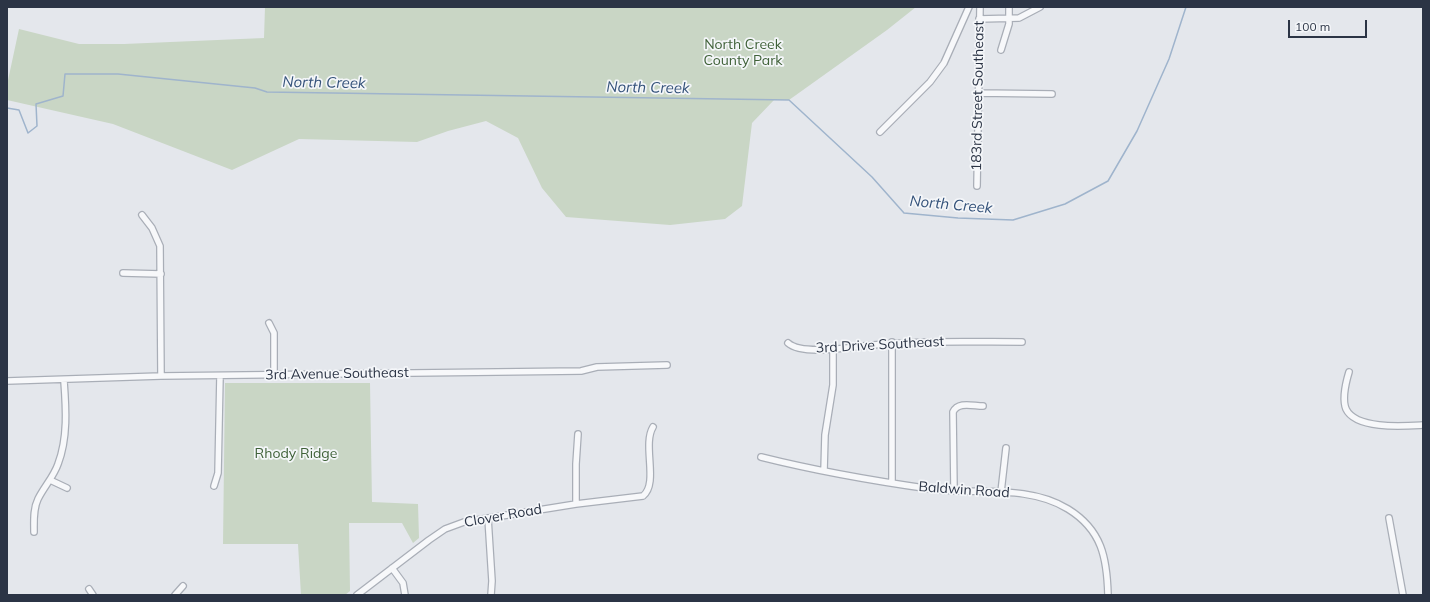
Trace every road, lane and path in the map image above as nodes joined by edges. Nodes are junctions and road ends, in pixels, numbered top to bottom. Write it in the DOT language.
graph roads {
  1 [pos="968,7"];
  2 [pos="980,7"];
  3 [pos="1008,7"];
  4 [pos="1040,7"];
  5 [pos="1008,18"];
  6 [pos="979,19"];
  7 [pos="1001,50"];
  8 [pos="978,93"];
  9 [pos="1052,94"];
  10 [pos="880,132"];
  11 [pos="977,186"];
  12 [pos="142,215"];
  13 [pos="123,273"];
  14 [pos="161,274"];
  15 [pos="269,323"];
  16 [pos="892,342"];
  17 [pos="1022,342"];
  18 [pos="788,343"];
  19 [pos="833,349"];
  20 [pos="667,365"];
  21 [pos="1349,372"];
  22 [pos="274,375"];
  23 [pos="161,376"];
  24 [pos="220,376"];
  25 [pos="64,380"];
  26 [pos="7,381"];
  27 [pos="983,406"];
  28 [pos="1423,425"];
  29 [pos="653,427"];
  30 [pos="578,434"];
  31 [pos="1006,448"];
  32 [pos="761,457"];
  33 [pos="824,471"];
  34 [pos="50,480"];
  35 [pos="892,483"];
  36 [pos="214,486"];
  37 [pos="67,488"];
  38 [pos="954,490"];
  39 [pos="1001,492"];
  40 [pos="576,504"];
  41 [pos="488,518"];
  42 [pos="1389,518"];
  43 [pos="34,532"];
  44 [pos="392,568"];
  45 [pos="183,586"];
  46 [pos="89,589"];
  47 [pos="93,595"];
  48 [pos="175,595"];
  49 [pos="357,595"];
  50 [pos="405,595"];
  51 [pos="491,595"];
  52 [pos="1108,595"];
  53 [pos="1403,595"];
  1 -- 10 [label="street"];
  2 -- 6 [label="street, 183rd Street Southeast"];
  3 -- 5 [label="street"];
  4 -- 5 [label="street"];
  5 -- 6 [label="street"];
  5 -- 7 [label="street"];
  6 -- 8 [label="street, 183rd Street Southeast"];
  8 -- 9 [label="street"];
  8 -- 11 [label="street, 183rd Street Southeast"];
  12 -- 14 [label="street"];
  13 -- 14 [label="street"];
  14 -- 23 [label="street"];
  15 -- 22 [label="street"];
  16 -- 17 [label="street, 3rd Drive Southeast"];
  16 -- 19 [label="street, 3rd Drive Southeast"];
  16 -- 35 [label="street"];
  18 -- 19 [label="street, 3rd Drive Southeast"];
  19 -- 33 [label="street"];
  20 -- 22 [label="street, 3rd Avenue Southeast"];
  21 -- 28 [label="street"];
  22 -- 24 [label="street, 3rd Avenue Southeast"];
  23 -- 24 [label="street, 3rd Avenue Southeast"];
  23 -- 25 [label="street, 3rd Avenue Southeast"];
  24 -- 36 [label="street"];
  25 -- 26 [label="street, 3rd Avenue Southeast"];
  25 -- 34 [label="street"];
  27 -- 38 [label="street"];
  29 -- 40 [label="street, Clover Road"];
  30 -- 40 [label="street"];
  31 -- 39 [label="street"];
  32 -- 33 [label="street, Baldwin Road"];
  33 -- 35 [label="street, Baldwin Road"];
  34 -- 37 [label="street"];
  34 -- 43 [label="street"];
  35 -- 38 [label="street, Baldwin Road"];
  38 -- 39 [label="street, Baldwin Road"];
  39 -- 52 [label="street, Baldwin Road"];
  40 -- 41 [label="street, Clover Road"];
  41 -- 44 [label="street, Clover Road"];
  41 -- 51 [label="street"];
  42 -- 53 [label="street"];
  44 -- 49 [label="street, Clover Road"];
  44 -- 50 [label="street"];
  45 -- 48 [label="street"];
  46 -- 47 [label="street"];
}
